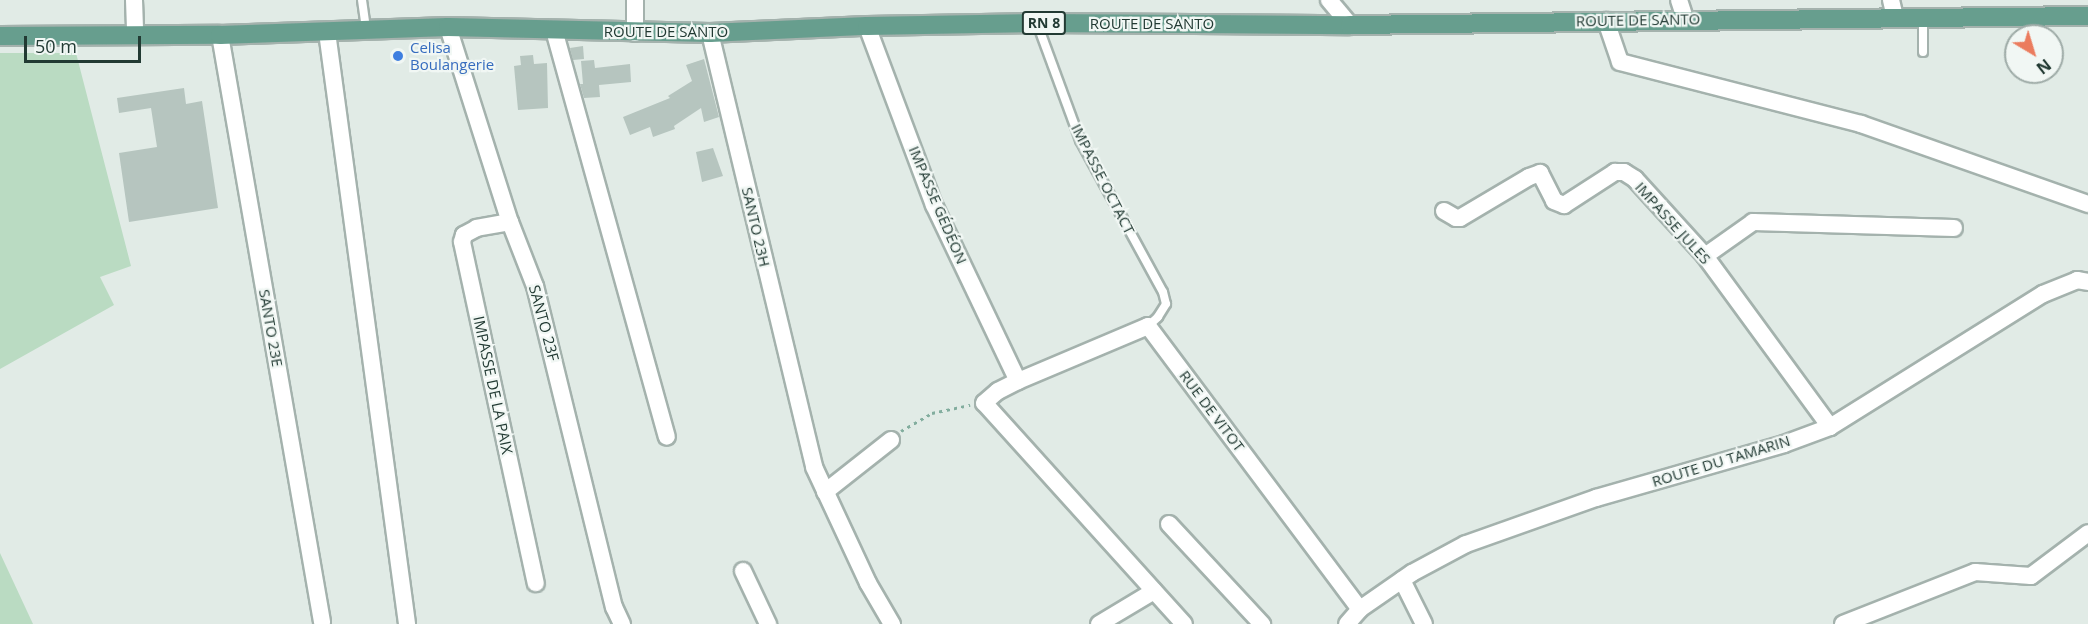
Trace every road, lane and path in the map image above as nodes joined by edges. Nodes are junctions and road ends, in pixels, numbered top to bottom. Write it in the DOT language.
graph roads {
  1 [pos="134,0"];
  2 [pos="362,0"];
  3 [pos="635,0"];
  4 [pos="1329,0"];
  5 [pos="1679,0"];
  6 [pos="1891,0"];
  7 [pos="2088,16"];
  8 [pos="1895,18"];
  9 [pos="1923,18"];
  10 [pos="1685,19"];
  11 [pos="1606,21"];
  12 [pos="1037,23"];
  13 [pos="1350,25"];
  14 [pos="867,26"];
  15 [pos="448,27"];
  16 [pos="366,30"];
  17 [pos="554,30"];
  18 [pos="327,32"];
  19 [pos="635,33"];
  20 [pos="710,33"];
  21 [pos="220,34"];
  22 [pos="0,36"];
  23 [pos="135,36"];
  24 [pos="1923,52"];
  25 [pos="2088,204"];
  26 [pos="1444,211"];
  27 [pos="510,222"];
  28 [pos="1954,228"];
  29 [pos="1705,256"];
  30 [pos="2088,282"];
  31 [pos="1148,326"];
  32 [pos="1018,381"];
  33 [pos="984,403"];
  34 [pos="1830,427"];
  35 [pos="895,436"];
  36 [pos="667,437"];
  37 [pos="825,492"];
  38 [pos="1169,524"];
  39 [pos="2088,533"];
  40 [pos="743,571"];
  41 [pos="1402,580"];
  42 [pos="536,583"];
  43 [pos="1154,591"];
  44 [pos="1360,609"];
  45 [pos="322,622"];
  46 [pos="407,624"];
  47 [pos="622,624"];
  48 [pos="768,624"];
  49 [pos="892,624"];
  50 [pos="1099,624"];
  51 [pos="1184,624"];
  52 [pos="1262,624"];
  53 [pos="1347,624"];
  54 [pos="1425,624"];
  55 [pos="1843,624"];
  1 -- 23 [label="street"];
  2 -- 16 [label="lane"];
  3 -- 19 [label="street"];
  4 -- 13 [label="street"];
  5 -- 10 [label="street"];
  6 -- 8 [label="street"];
  7 -- 9 [label="main road, ROUTE DE SANTO / RN 8"];
  8 -- 9 [label="main road, ROUTE DE SANTO / RN 8"];
  8 -- 10 [label="main road, ROUTE DE SANTO / RN 8"];
  9 -- 24 [label="lane"];
  10 -- 11 [label="main road, ROUTE DE SANTO / RN 8"];
  11 -- 13 [label="main road, ROUTE DE SANTO / RN 8"];
  11 -- 25 [label="street"];
  12 -- 13 [label="main road, ROUTE DE SANTO / RN 8"];
  12 -- 14 [label="main road, ROUTE DE SANTO / RN 8"];
  12 -- 31 [label="lane, IMPASSE OCTACT"];
  14 -- 20 [label="main road, ROUTE DE SANTO / RN 8"];
  14 -- 32 [label="street, IMPASSE GÉDÉON"];
  15 -- 16 [label="main road, ROUTE DE SANTO / RN 8"];
  15 -- 17 [label="main road, ROUTE DE SANTO / RN 8"];
  15 -- 27 [label="street, SANTO 23F"];
  16 -- 18 [label="main road, ROUTE DE SANTO / RN 8"];
  17 -- 19 [label="main road, ROUTE DE SANTO / RN 8"];
  17 -- 36 [label="street"];
  18 -- 21 [label="main road, ROUTE DE SANTO / RN 8"];
  18 -- 46 [label="street"];
  19 -- 20 [label="main road, ROUTE DE SANTO / RN 8"];
  20 -- 37 [label="street, SANTO 23H"];
  21 -- 23 [label="main road, ROUTE DE SANTO / RN 8"];
  21 -- 45 [label="street, SANTO 23E"];
  22 -- 23 [label="main road, ROUTE DE SANTO / RN 8"];
  26 -- 29 [label="street, IMPASSE JULES"];
  27 -- 42 [label="street, IMPASSE DE LA PAIX"];
  27 -- 47 [label="street, SANTO 23F"];
  28 -- 29 [label="street"];
  29 -- 34 [label="street, IMPASSE JULES"];
  30 -- 34 [label="street, ROUTE DU TAMARIN"];
  31 -- 32 [label="street"];
  31 -- 44 [label="street, RUE DE VITOT"];
  32 -- 33 [label="street"];
  33 -- 35 [label="path"];
  33 -- 43 [label="street"];
  34 -- 41 [label="street, ROUTE DU TAMARIN"];
  35 -- 37 [label="street"];
  37 -- 49 [label="street, SANTO 23H"];
  38 -- 52 [label="street"];
  39 -- 55 [label="street"];
  40 -- 48 [label="street"];
  41 -- 44 [label="street, ROUTE DU TAMARIN"];
  41 -- 54 [label="street"];
  43 -- 50 [label="street"];
  43 -- 51 [label="street"];
  44 -- 53 [label="street, ROUTE DU TAMARIN"];
}
